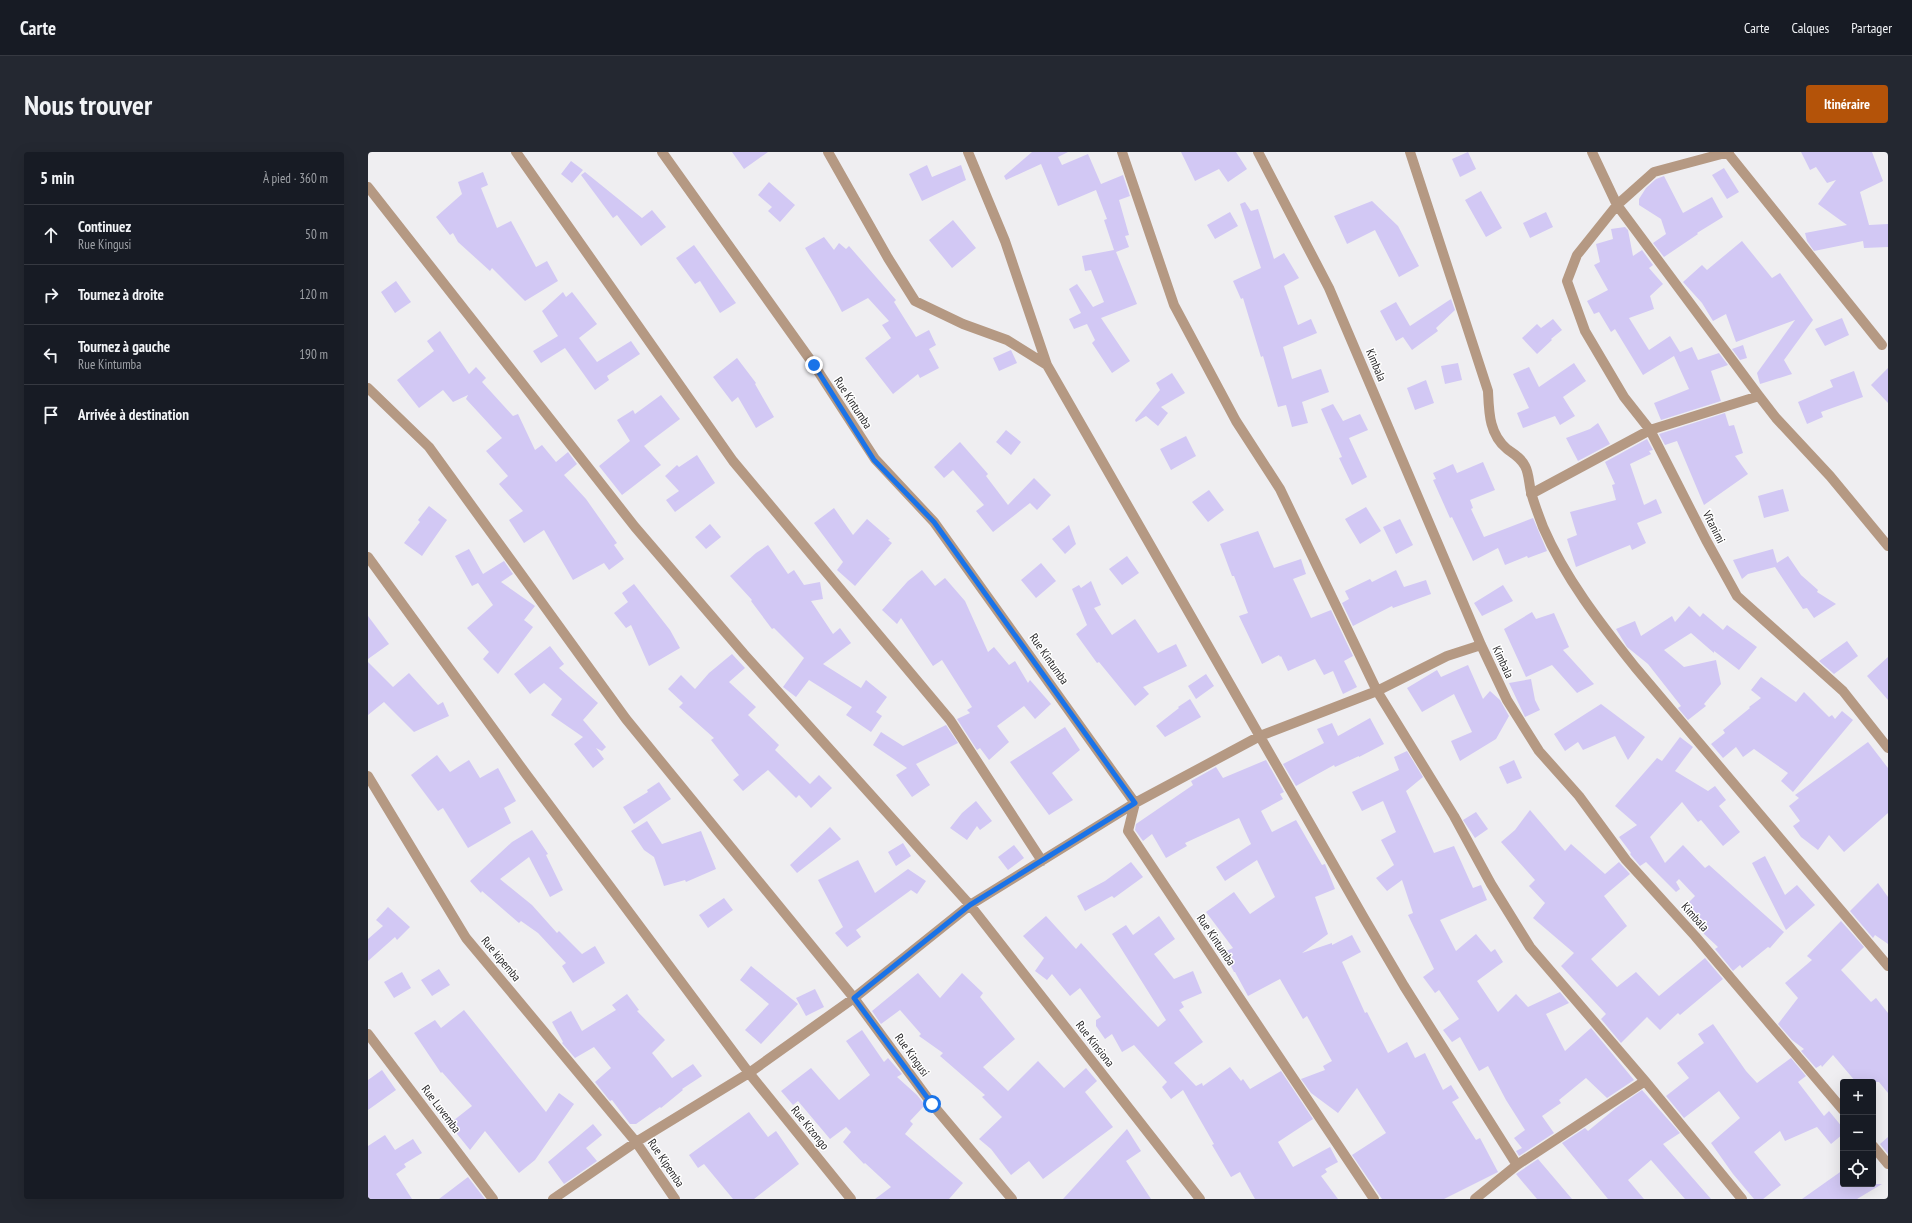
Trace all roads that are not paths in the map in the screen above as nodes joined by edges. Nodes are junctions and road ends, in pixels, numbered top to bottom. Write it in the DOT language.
graph roads {
  1 [pos="516,152"];
  2 [pos="662,152"];
  3 [pos="828,152"];
  4 [pos="968,152"];
  5 [pos="1122,152"];
  6 [pos="1258,152"];
  7 [pos="1410,152"];
  8 [pos="1592,152"];
  9 [pos="1728,152"];
  10 [pos="368,187"];
  11 [pos="1617,205"];
  12 [pos="1882,345"];
  13 [pos="1047,365"];
  14 [pos="368,388"];
  15 [pos="1759,396"];
  16 [pos="1650,430"];
  17 [pos="1531,494"];
  18 [pos="1888,546"];
  19 [pos="368,557"];
  20 [pos="1481,645"];
  21 [pos="1377,691"];
  22 [pos="1260,736"];
  23 [pos="1888,748"];
  24 [pos="368,776"];
  25 [pos="1135,803"];
  26 [pos="1042,861"];
  27 [pos="970,905"];
  28 [pos="1888,966"];
  29 [pos="854,998"];
  30 [pos="368,1034"];
  31 [pos="749,1073"];
  32 [pos="1645,1081"];
  33 [pos="1840,1106"];
  34 [pos="636,1142"];
  35 [pos="1876,1150"];
  36 [pos="1888,1164"];
  37 [pos="1517,1165"];
  38 [pos="493,1199"];
  39 [pos="553,1199"];
  40 [pos="675,1199"];
  41 [pos="851,1199"];
  42 [pos="1012,1199"];
  43 [pos="1200,1199"];
  44 [pos="1374,1199"];
  45 [pos="1475,1199"];
  46 [pos="1742,1199"];
  1 -- 26 [label="street"];
  2 -- 25 [label="street, Rue Kintumba"];
  3 -- 13 [label="street"];
  4 -- 13 [label="street"];
  5 -- 21 [label="street"];
  6 -- 20 [label="street, Kimbala"];
  7 -- 17 [label="street"];
  8 -- 11 [label="street"];
  9 -- 11 [label="street"];
  9 -- 12 [label="street"];
  10 -- 27 [label="street, Rue Kinsiona"];
  11 -- 15 [label="street"];
  11 -- 16 [label="street, Vitanimi"];
  13 -- 22 [label="street"];
  14 -- 29 [label="street, Rue Kingusi"];
  15 -- 16 [label="street"];
  15 -- 18 [label="street"];
  16 -- 17 [label="street"];
  16 -- 23 [label="street, Vitanimi"];
  17 -- 28 [label="street"];
  19 -- 31 [label="street, Rue Kizongo"];
  20 -- 21 [label="street"];
  20 -- 33 [label="street, Kimbala"];
  21 -- 22 [label="street"];
  21 -- 32 [label="street"];
  22 -- 25 [label="street"];
  22 -- 37 [label="street"];
  24 -- 34 [label="street, Rue kipemba"];
  25 -- 26 [label="street"];
  25 -- 44 [label="street, Rue Kintumba"];
  26 -- 27 [label="street"];
  27 -- 29 [label="street"];
  27 -- 43 [label="street, Rue Kinsiona"];
  29 -- 31 [label="street"];
  29 -- 42 [label="street, Rue Kingusi"];
  30 -- 38 [label="street, Rue Luvemba"];
  31 -- 34 [label="street"];
  31 -- 41 [label="street, Rue Kizongo"];
  32 -- 37 [label="street"];
  32 -- 46 [label="street"];
  34 -- 39 [label="street"];
  34 -- 40 [label="street, Rue Kipemba"];
  35 -- 36 [label="street"];
  37 -- 45 [label="street"];
}
